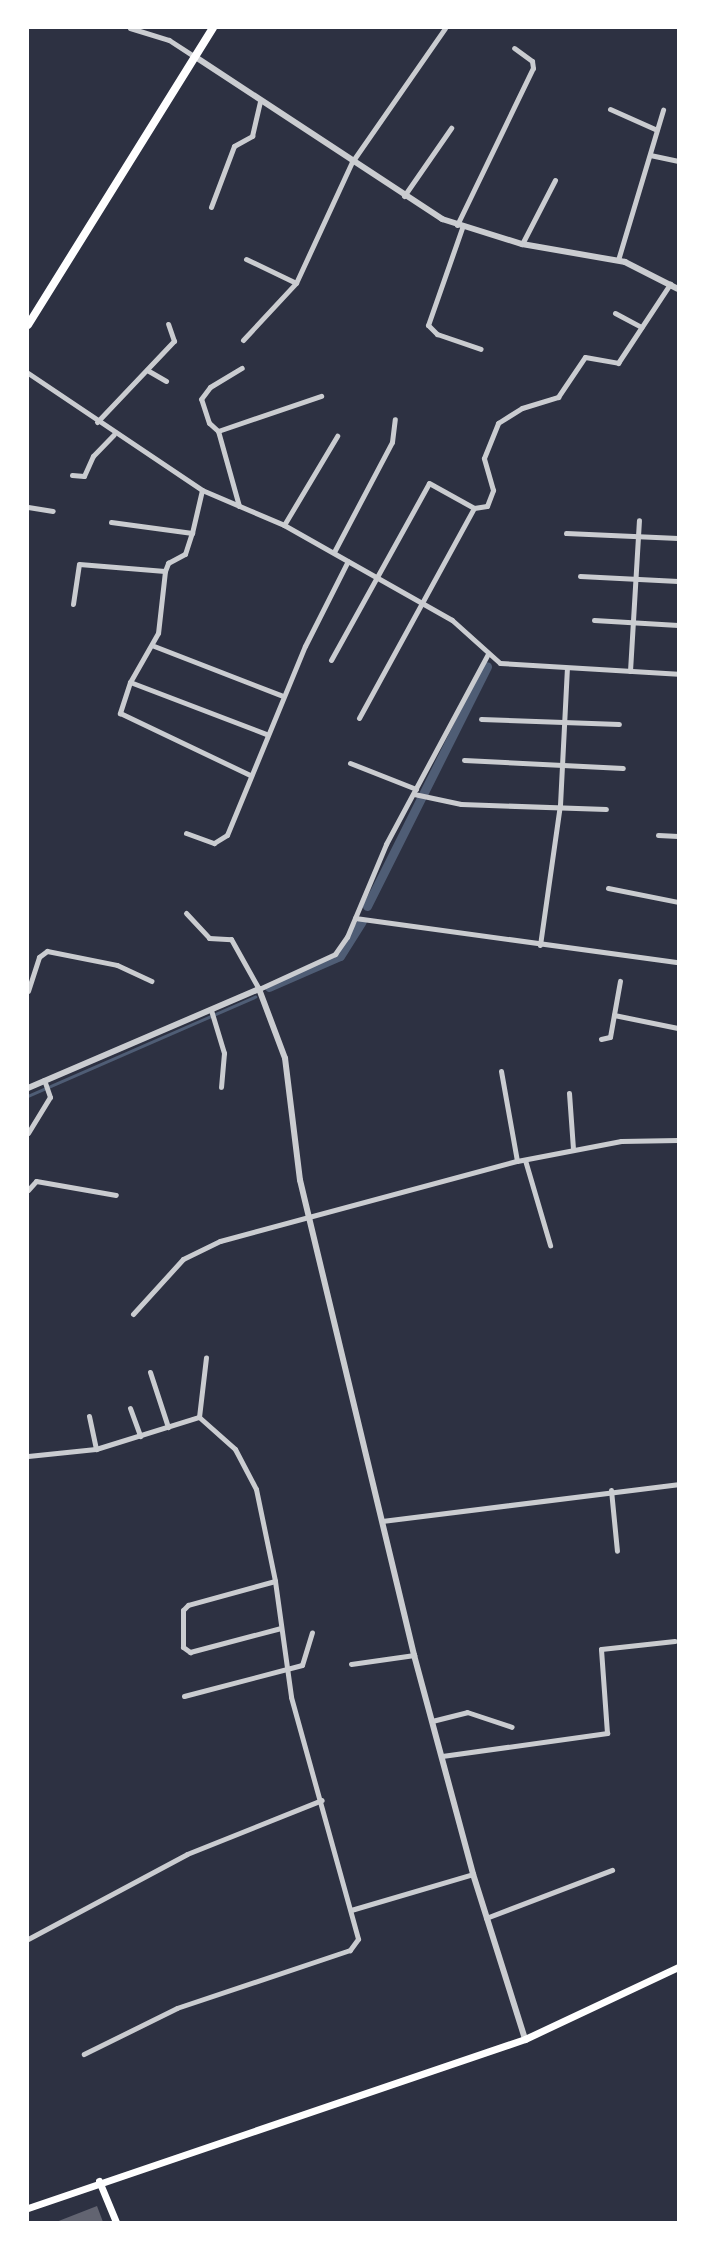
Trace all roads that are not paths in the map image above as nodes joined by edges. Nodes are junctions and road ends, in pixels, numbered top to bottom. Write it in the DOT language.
graph roads {
  1 [pos="130,28"];
  2 [pos="212,28"];
  3 [pos="445,28"];
  4 [pos="514,48"];
  5 [pos="194,56"];
  6 [pos="260,100"];
  7 [pos="610,109"];
  8 [pos="663,110"];
  9 [pos="451,128"];
  10 [pos="657,130"];
  11 [pos="650,155"];
  12 [pos="678,161"];
  13 [pos="352,162"];
  14 [pos="555,180"];
  15 [pos="404,197"];
  16 [pos="211,207"];
  17 [pos="459,227"];
  18 [pos="522,244"];
  19 [pos="246,260"];
  20 [pos="618,260"];
  21 [pos="296,283"];
  22 [pos="670,284"];
  23 [pos="678,288"];
  24 [pos="615,314"];
  25 [pos="168,324"];
  26 [pos="28,325"];
  27 [pos="641,327"];
  28 [pos="243,340"];
  29 [pos="482,349"];
  30 [pos="242,368"];
  31 [pos="147,370"];
  32 [pos="28,373"];
  33 [pos="166,382"];
  34 [pos="321,396"];
  35 [pos="394,419"];
  36 [pos="97,422"];
  37 [pos="218,432"];
  38 [pos="114,434"];
  39 [pos="337,436"];
  40 [pos="72,475"];
  41 [pos="202,490"];
  42 [pos="239,506"];
  43 [pos="28,507"];
  44 [pos="474,508"];
  45 [pos="53,511"];
  46 [pos="639,520"];
  47 [pos="112,522"];
  48 [pos="284,525"];
  49 [pos="192,533"];
  50 [pos="566,533"];
  51 [pos="638,537"];
  52 [pos="678,538"];
  53 [pos="334,552"];
  54 [pos="348,561"];
  55 [pos="165,571"];
  56 [pos="580,576"];
  57 [pos="377,578"];
  58 [pos="636,578"];
  59 [pos="678,581"];
  60 [pos="420,603"];
  61 [pos="72,604"];
  62 [pos="594,620"];
  63 [pos="633,621"];
  64 [pos="678,625"];
  65 [pos="154,646"];
  66 [pos="488,654"];
  67 [pos="331,660"];
  68 [pos="567,668"];
  69 [pos="630,671"];
  70 [pos="678,674"];
  71 [pos="130,682"];
  72 [pos="283,696"];
  73 [pos="359,718"];
  74 [pos="481,718"];
  75 [pos="564,722"];
  76 [pos="619,724"];
  77 [pos="266,734"];
  78 [pos="464,760"];
  79 [pos="350,763"];
  80 [pos="562,763"];
  81 [pos="623,768"];
  82 [pos="250,775"];
  83 [pos="415,792"];
  84 [pos="560,804"];
  85 [pos="606,808"];
  86 [pos="186,832"];
  87 [pos="658,835"];
  88 [pos="678,836"];
  89 [pos="608,888"];
  90 [pos="678,902"];
  91 [pos="186,912"];
  92 [pos="355,918"];
  93 [pos="540,945"];
  94 [pos="678,962"];
  95 [pos="152,981"];
  96 [pos="620,981"];
  97 [pos="259,989"];
  98 [pos="28,991"];
  99 [pos="212,1011"];
  100 [pos="614,1015"];
  101 [pos="678,1028"];
  102 [pos="601,1039"];
  103 [pos="500,1071"];
  104 [pos="45,1082"];
  105 [pos="221,1087"];
  106 [pos="28,1088"];
  107 [pos="569,1093"];
  108 [pos="28,1133"];
  109 [pos="678,1140"];
  110 [pos="572,1149"];
  111 [pos="525,1160"];
  112 [pos="517,1161"];
  113 [pos="28,1190"];
  114 [pos="116,1195"];
  115 [pos="308,1216"];
  116 [pos="550,1245"];
  117 [pos="133,1314"];
  118 [pos="206,1357"];
  119 [pos="150,1372"];
  120 [pos="130,1408"];
  121 [pos="89,1416"];
  122 [pos="199,1417"];
  123 [pos="168,1427"];
  124 [pos="140,1436"];
  125 [pos="96,1449"];
  126 [pos="28,1456"];
  127 [pos="678,1484"];
  128 [pos="611,1490"];
  129 [pos="382,1521"];
  130 [pos="617,1551"];
  131 [pos="275,1581"];
  132 [pos="281,1628"];
  133 [pos="312,1632"];
  134 [pos="675,1641"];
  135 [pos="414,1655"];
  136 [pos="351,1664"];
  137 [pos="285,1671"];
  138 [pos="184,1696"];
  139 [pos="432,1721"];
  140 [pos="512,1727"];
  141 [pos="442,1756"];
  142 [pos="322,1800"];
  143 [pos="612,1870"];
  144 [pos="473,1874"];
  145 [pos="351,1910"];
  146 [pos="486,1918"];
  147 [pos="28,1939"];
  148 [pos="678,1967"];
  149 [pos="525,2039"];
  150 [pos="84,2054"];
  151 [pos="99,2181"];
  152 [pos="28,2208"];
  153 [pos="116,2222"];
  1 -- 5 [label="street"];
  2 -- 5 [label="main road"];
  3 -- 13 [label="street"];
  4 -- 17 [label="street"];
  5 -- 6 [label="street"];
  5 -- 26 [label="main road"];
  6 -- 13 [label="street"];
  6 -- 16 [label="street"];
  7 -- 10 [label="street"];
  8 -- 10 [label="street"];
  9 -- 15 [label="street"];
  10 -- 11 [label="street"];
  11 -- 12 [label="street"];
  11 -- 20 [label="street"];
  13 -- 15 [label="street"];
  13 -- 21 [label="street"];
  14 -- 18 [label="street"];
  15 -- 17 [label="street"];
  17 -- 18 [label="street"];
  17 -- 29 [label="street"];
  18 -- 20 [label="street"];
  19 -- 21 [label="street"];
  20 -- 22 [label="street"];
  21 -- 28 [label="street"];
  22 -- 23 [label="street"];
  22 -- 27 [label="street"];
  24 -- 27 [label="street"];
  25 -- 31 [label="street"];
  27 -- 44 [label="street"];
  30 -- 37 [label="street"];
  31 -- 33 [label="street"];
  31 -- 36 [label="street"];
  32 -- 36 [label="street"];
  34 -- 37 [label="street"];
  35 -- 53 [label="street"];
  36 -- 38 [label="street"];
  37 -- 42 [label="street"];
  38 -- 40 [label="street"];
  38 -- 41 [label="street"];
  39 -- 48 [label="street"];
  41 -- 42 [label="street"];
  41 -- 49 [label="street"];
  42 -- 48 [label="street"];
  43 -- 45 [label="street"];
  44 -- 57 [label="street"];
  44 -- 60 [label="street"];
  46 -- 51 [label="street"];
  47 -- 49 [label="street"];
  48 -- 53 [label="street"];
  49 -- 55 [label="street"];
  50 -- 51 [label="street"];
  51 -- 52 [label="street"];
  51 -- 58 [label="street"];
  53 -- 54 [label="street"];
  54 -- 57 [label="street"];
  54 -- 72 [label="street"];
  55 -- 61 [label="street"];
  55 -- 65 [label="street"];
  56 -- 58 [label="street"];
  57 -- 60 [label="street"];
  57 -- 67 [label="street"];
  58 -- 59 [label="street"];
  58 -- 63 [label="street"];
  60 -- 66 [label="street"];
  60 -- 73 [label="street"];
  62 -- 63 [label="street"];
  63 -- 64 [label="street"];
  63 -- 69 [label="street"];
  65 -- 71 [label="street"];
  65 -- 72 [label="street"];
  66 -- 68 [label="street"];
  66 -- 83 [label="street"];
  68 -- 69 [label="street"];
  68 -- 75 [label="street"];
  69 -- 70 [label="street"];
  71 -- 77 [label="street"];
  71 -- 82 [label="street"];
  72 -- 77 [label="street"];
  74 -- 75 [label="street"];
  75 -- 76 [label="street"];
  75 -- 80 [label="street"];
  77 -- 82 [label="street"];
  78 -- 80 [label="street"];
  79 -- 83 [label="street"];
  80 -- 81 [label="street"];
  80 -- 84 [label="street"];
  82 -- 86 [label="street"];
  83 -- 84 [label="street"];
  83 -- 92 [label="street"];
  84 -- 85 [label="street"];
  84 -- 93 [label="street"];
  87 -- 88 [label="street"];
  89 -- 90 [label="street"];
  91 -- 97 [label="street"];
  92 -- 93 [label="street"];
  92 -- 97 [label="street"];
  93 -- 94 [label="street"];
  95 -- 98 [label="street"];
  96 -- 100 [label="street"];
  97 -- 99 [label="street"];
  97 -- 115 [label="street"];
  99 -- 104 [label="street"];
  99 -- 105 [label="street"];
  100 -- 101 [label="street"];
  100 -- 102 [label="street"];
  103 -- 112 [label="street"];
  104 -- 106 [label="street"];
  104 -- 108 [label="street"];
  107 -- 110 [label="street"];
  109 -- 110 [label="street"];
  110 -- 111 [label="street"];
  111 -- 112 [label="street"];
  111 -- 116 [label="street"];
  112 -- 115 [label="street"];
  113 -- 114 [label="street"];
  115 -- 117 [label="street"];
  115 -- 129 [label="street"];
  118 -- 122 [label="street"];
  119 -- 123 [label="street"];
  120 -- 124 [label="street"];
  121 -- 125 [label="street"];
  122 -- 123 [label="street"];
  122 -- 131 [label="street"];
  123 -- 124 [label="street"];
  124 -- 125 [label="street"];
  125 -- 126 [label="street"];
  127 -- 128 [label="street"];
  128 -- 129 [label="street"];
  128 -- 130 [label="street"];
  129 -- 135 [label="street"];
  131 -- 132 [label="street"];
  131 -- 132 [label="street"];
  132 -- 137 [label="street"];
  133 -- 137 [label="street"];
  134 -- 141 [label="street"];
  135 -- 136 [label="street"];
  135 -- 139 [label="street"];
  137 -- 138 [label="street"];
  137 -- 142 [label="street"];
  139 -- 140 [label="street"];
  139 -- 141 [label="street"];
  141 -- 144 [label="street"];
  142 -- 145 [label="street"];
  142 -- 147 [label="street"];
  143 -- 146 [label="street"];
  144 -- 145 [label="street"];
  144 -- 146 [label="street"];
  145 -- 150 [label="street"];
  146 -- 149 [label="street"];
  148 -- 149 [label="main road"];
  149 -- 151 [label="main road"];
  151 -- 152 [label="main road"];
  151 -- 153 [label="main road"];
}
